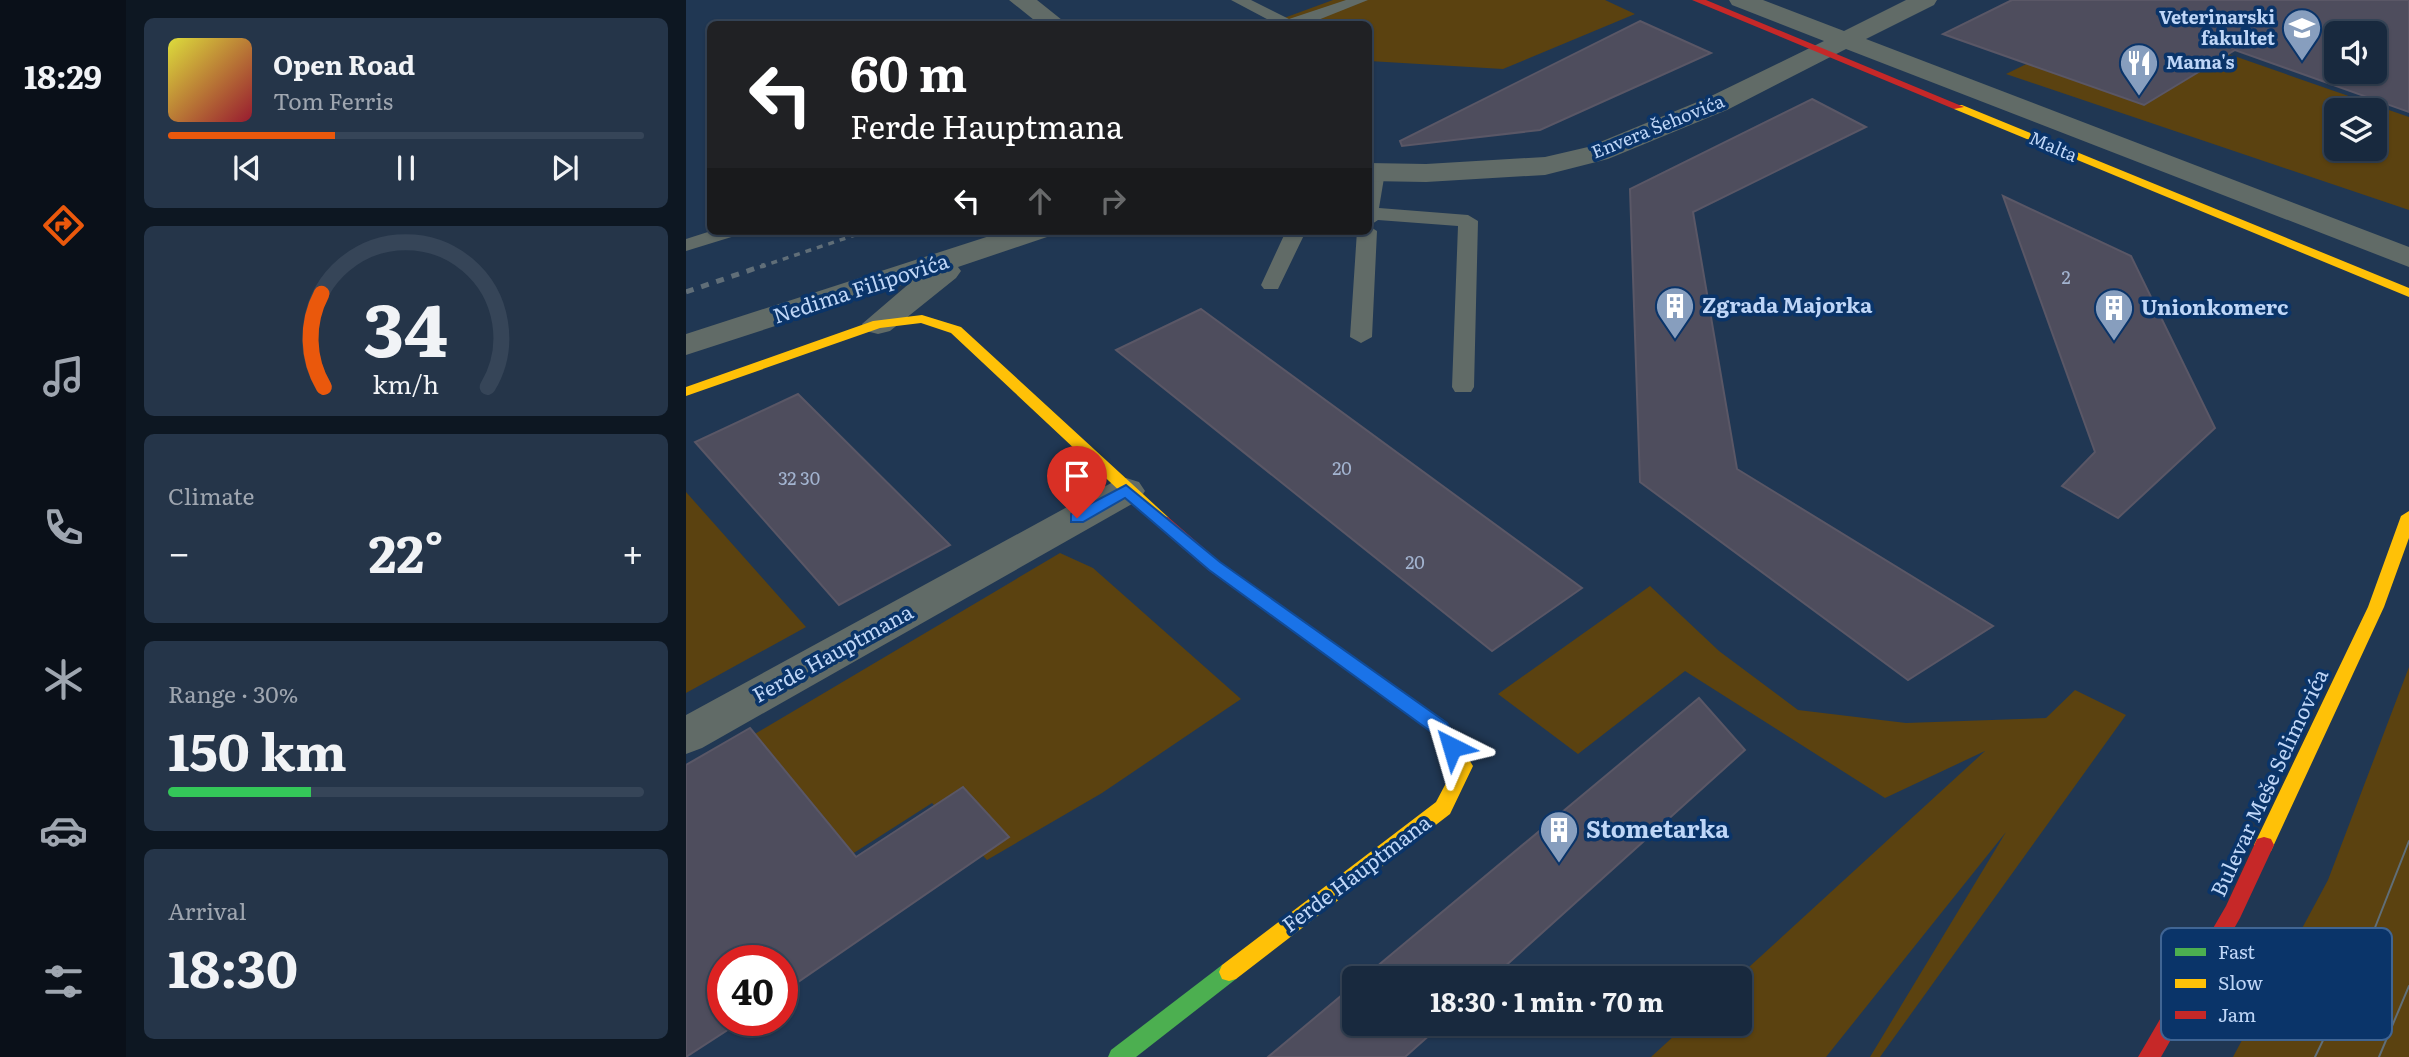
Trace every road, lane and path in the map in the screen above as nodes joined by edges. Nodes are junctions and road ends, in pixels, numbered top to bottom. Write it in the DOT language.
graph roads {
  1 [pos="1021,0"];
  2 [pos="1239,0"];
  3 [pos="1360,0"];
  4 [pos="1697,0"];
  5 [pos="1741,0"];
  6 [pos="1925,0"];
  7 [pos="1221,8"];
  8 [pos="1051,21"];
  9 [pos="1281,21"];
  10 [pos="1302,21"];
  11 [pos="1834,47"];
  12 [pos="1372,172"];
  13 [pos="1372,219"];
  14 [pos="718,235"];
  15 [pos="1024,235"];
  16 [pos="1294,235"];
  17 [pos="1367,235"];
  18 [pos="686,245"];
  19 [pos="968,254"];
  20 [pos="2409,258"];
  21 [pos="1271,285"];
  22 [pos="2409,293"];
  23 [pos="878,324"];
  24 [pos="956,330"];
  25 [pos="1361,337"];
  26 [pos="686,345"];
  27 [pos="1462,387"];
  28 [pos="686,392"];
  29 [pos="1126,491"];
  30 [pos="2409,516"];
  31 [pos="686,736"];
  32 [pos="2225,928"];
  33 [pos="2161,1035"];
  34 [pos="1119,1057"];
  35 [pos="2148,1057"];
  1 -- 8 [label="street"];
  2 -- 7 [label="lane"];
  2 -- 9 [label="lane"];
  3 -- 10 [label="lane"];
  4 -- 11 [label="street, Malta"];
  5 -- 11 [label="street, Malta"];
  6 -- 11 [label="street, Envera Šehovića"];
  11 -- 12 [label="street, Envera Šehovića"];
  11 -- 20 [label="street, Malta"];
  11 -- 22 [label="street, Malta"];
  13 -- 27 [label="lane"];
  14 -- 18 [label="lane"];
  15 -- 19 [label="street, Nedima Filipovića"];
  16 -- 21 [label="lane"];
  17 -- 25 [label="lane"];
  19 -- 23 [label="street"];
  19 -- 26 [label="street, Nedima Filipovića"];
  23 -- 24 [label="street, Nedima Filipovića"];
  23 -- 28 [label="street, Nedima Filipovića"];
  24 -- 29 [label="street, Ferde Hauptmana"];
  29 -- 31 [label="street, Ferde Hauptmana"];
  29 -- 34 [label="street, Ferde Hauptmana"];
  30 -- 32 [label="street, Bulevar Meše Selimovića"];
  33 -- 35 [label="street, Bulevar Meše Selimovića"];
}
